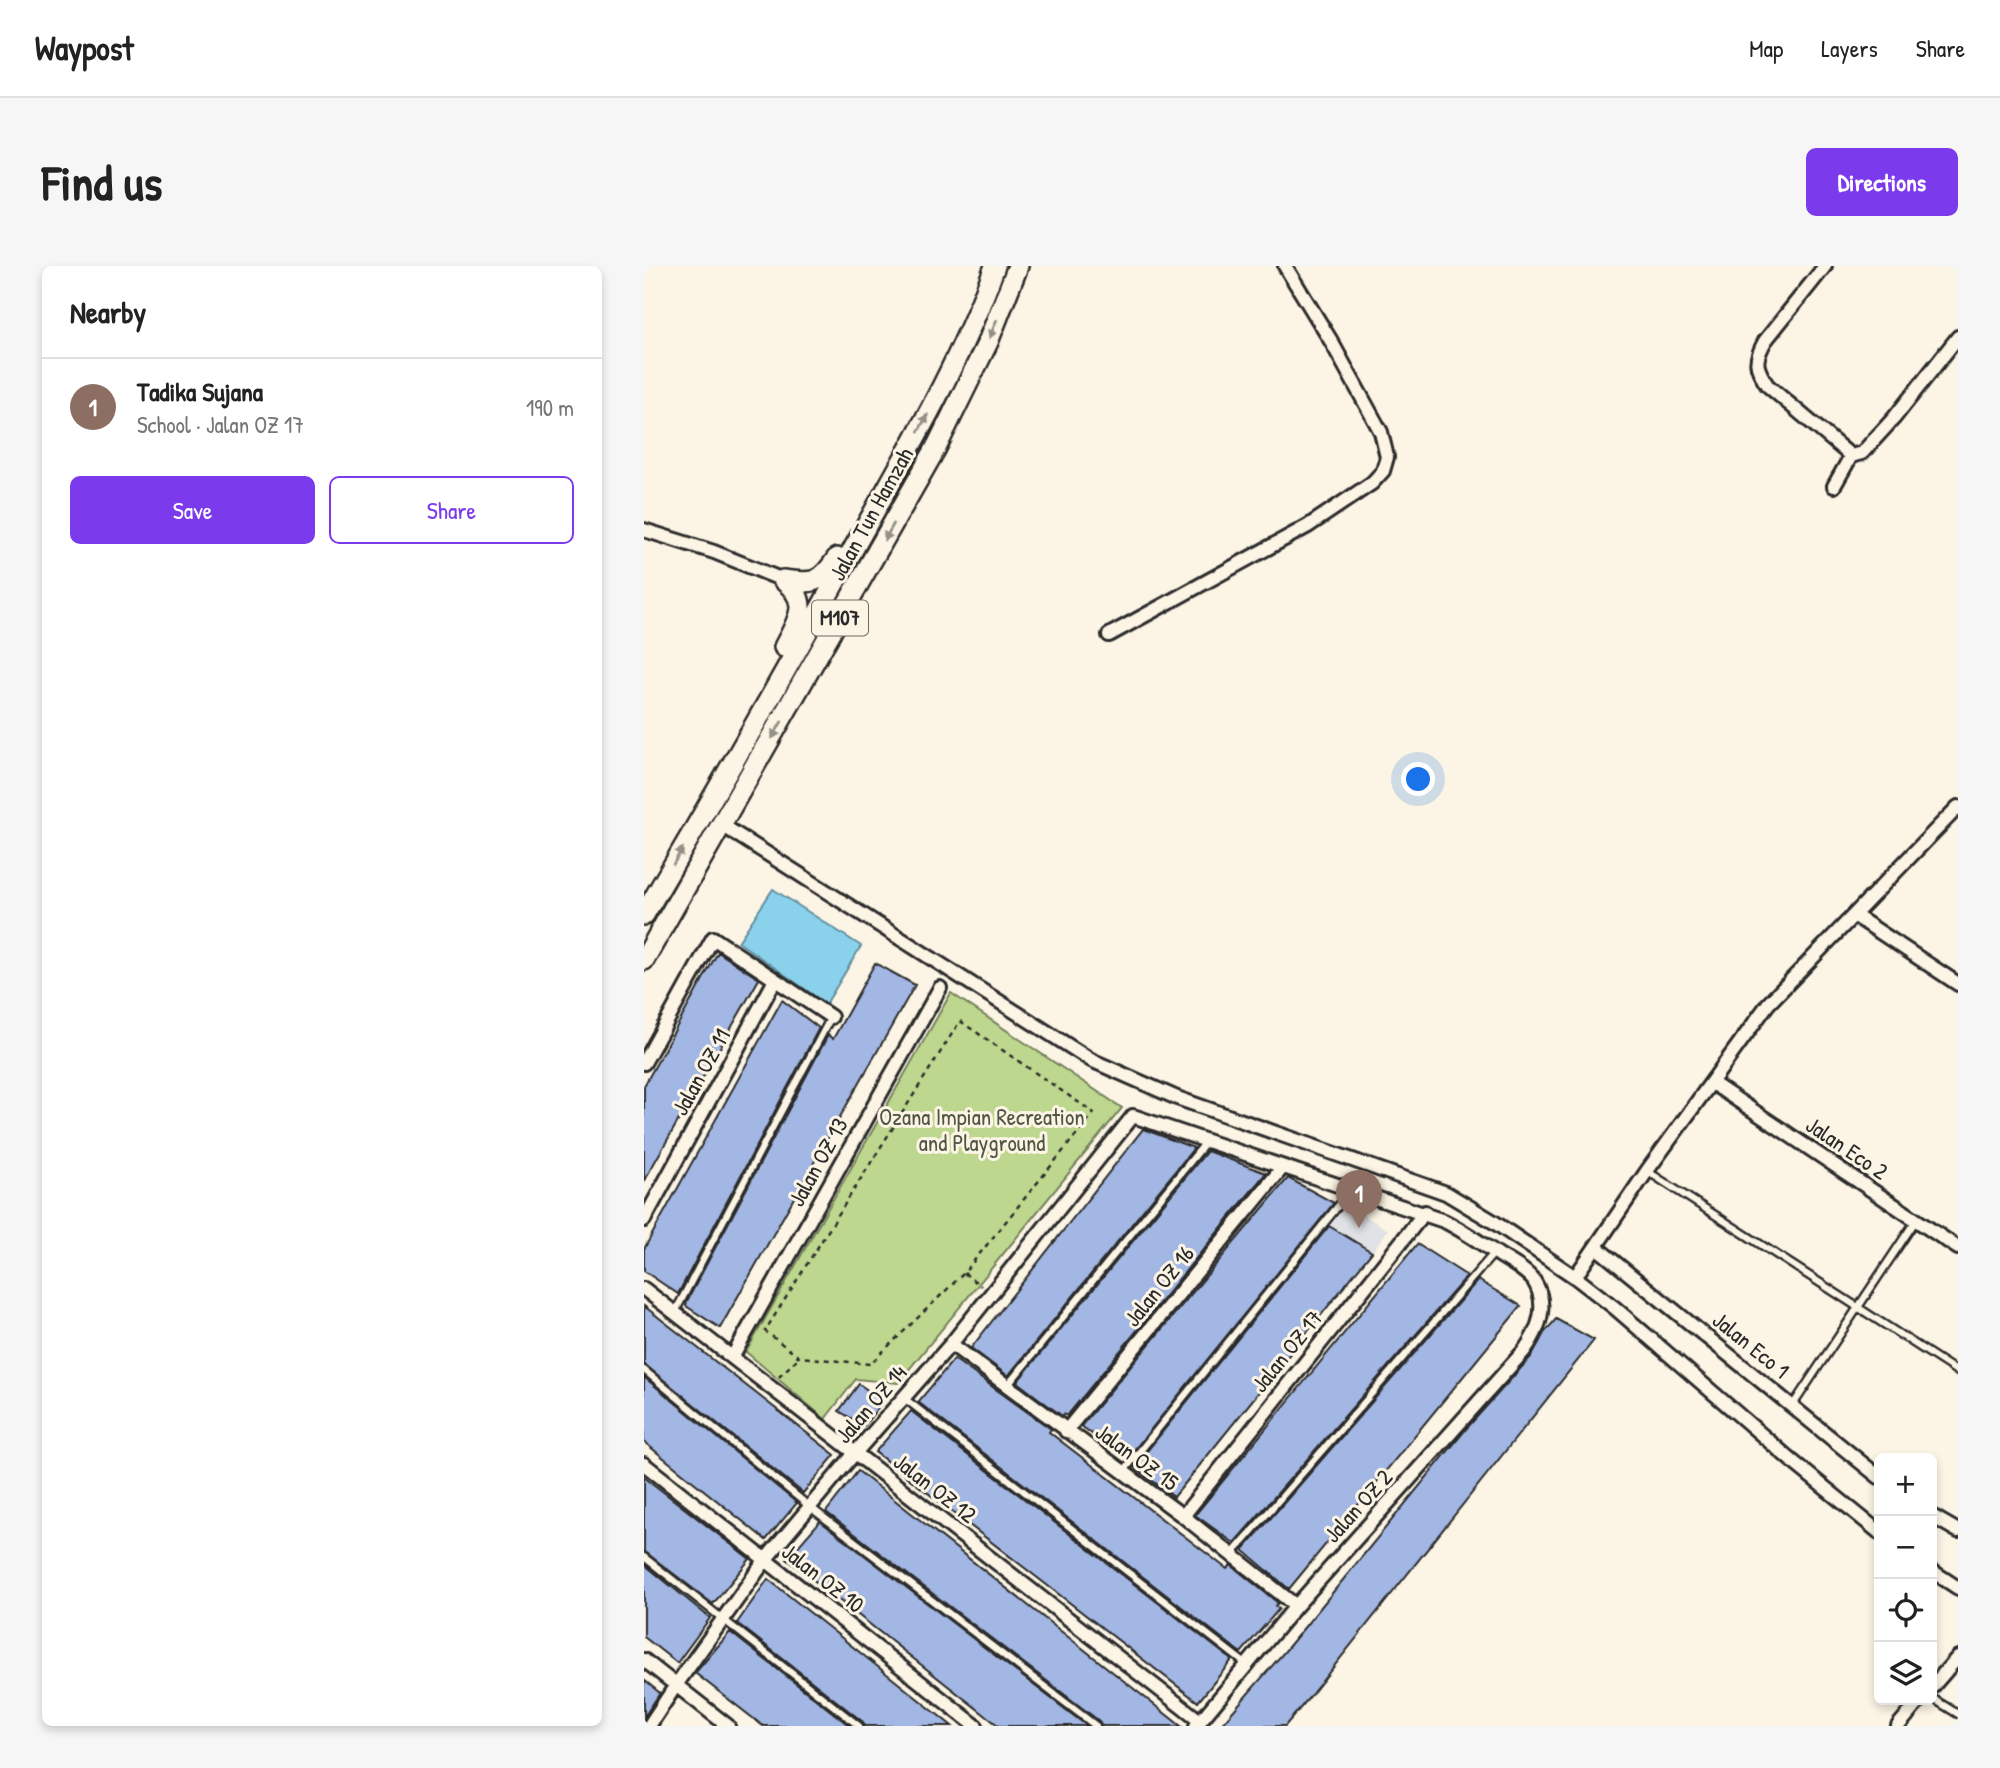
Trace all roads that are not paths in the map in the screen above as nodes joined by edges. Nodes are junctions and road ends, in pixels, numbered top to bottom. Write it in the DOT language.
graph roads {
  1 [pos="986,266"];
  2 [pos="995,266"];
  3 [pos="1018,266"];
  4 [pos="1285,266"];
  5 [pos="1825,266"];
  6 [pos="1958,337"];
  7 [pos="959,351"];
  8 [pos="909,449"];
  9 [pos="1851,456"];
  10 [pos="1834,486"];
  11 [pos="644,530"];
  12 [pos="783,580"];
  13 [pos="1109,635"];
  14 [pos="715,793"];
  15 [pos="1958,807"];
  16 [pos="722,825"];
  17 [pos="644,915"];
  18 [pos="1854,915"];
  19 [pos="644,960"];
  20 [pos="775,980"];
  21 [pos="1958,984"];
  22 [pos="940,988"];
  23 [pos="831,1017"];
  24 [pos="644,1063"];
  25 [pos="1712,1083"];
  26 [pos="1207,1141"];
  27 [pos="1283,1167"];
  28 [pos="1647,1171"];
  29 [pos="1352,1189"];
  30 [pos="1425,1212"];
  31 [pos="1916,1219"];
  32 [pos="644,1220"];
  33 [pos="1595,1247"];
  34 [pos="1958,1248"];
  35 [pos="1495,1252"];
  36 [pos="1575,1277"];
  37 [pos="644,1289"];
  38 [pos="1858,1307"];
  39 [pos="675,1312"];
  40 [pos="951,1344"];
  41 [pos="733,1356"];
  42 [pos="644,1370"];
  43 [pos="1958,1372"];
  44 [pos="1007,1386"];
  45 [pos="904,1398"];
  46 [pos="1793,1405"];
  47 [pos="1066,1431"];
  48 [pos="855,1452"];
  49 [pos="644,1464"];
  50 [pos="1123,1472"];
  51 [pos="1874,1473"];
  52 [pos="810,1507"];
  53 [pos="1183,1516"];
  54 [pos="1937,1519"];
  55 [pos="1874,1528"];
  56 [pos="1958,1531"];
  57 [pos="1232,1555"];
  58 [pos="644,1557"];
  59 [pos="766,1559"];
  60 [pos="1937,1574"];
  61 [pos="1958,1587"];
  62 [pos="1296,1606"];
  63 [pos="724,1619"];
  64 [pos="1958,1657"];
  65 [pos="644,1660"];
  66 [pos="1247,1665"];
  67 [pos="1937,1681"];
  68 [pos="676,1685"];
  69 [pos="1937,1701"];
  70 [pos="1916,1705"];
  71 [pos="1958,1714"];
  72 [pos="1198,1723"];
  73 [pos="649,1726"];
  74 [pos="728,1726"];
  75 [pos="859,1726"];
  76 [pos="976,1726"];
  77 [pos="1096,1726"];
  78 [pos="1898,1726"];
  1 -- 7 [label="main road"];
  2 -- 7 [label="main road, Jalan Tun Hamzah / M107"];
  3 -- 16 [label="main road, Jalan Tun Hamzah / M107, one-way"];
  4 -- 13 [label="street"];
  5 -- 9 [label="street"];
  6 -- 9 [label="street"];
  8 -- 7 [label="main road, Jalan Tun Hamzah / M107, one-way"];
  8 -- 12 [label="main road"];
  8 -- 14 [label="main road, Jalan Tun Hamzah / M107"];
  9 -- 10 [label="street"];
  11 -- 12 [label="street"];
  12 -- 14 [label="main road"];
  17 -- 14 [label="main road, Jalan Tun Hamzah / M107, one-way"];
  15 -- 18 [label="street"];
  16 -- 19 [label="main road, Jalan Tun Hamzah / M107"];
  16 -- 36 [label="street"];
  18 -- 21 [label="street"];
  18 -- 25 [label="street"];
  20 -- 23 [label="street"];
  20 -- 24 [label="street"];
  20 -- 32 [label="street, Jalan OZ 11"];
  22 -- 41 [label="street, Jalan OZ 13"];
  23 -- 39 [label="lane"];
  25 -- 28 [label="street"];
  25 -- 31 [label="street, Jalan Eco 2"];
  26 -- 27 [label="street"];
  26 -- 40 [label="street, Jalan OZ 14"];
  26 -- 44 [label="lane"];
  27 -- 29 [label="street"];
  27 -- 47 [label="street, Jalan OZ 16"];
  28 -- 33 [label="street"];
  28 -- 38 [label="lane"];
  29 -- 30 [label="street"];
  29 -- 50 [label="lane"];
  30 -- 35 [label="street"];
  30 -- 53 [label="street, Jalan OZ 17"];
  31 -- 34 [label="street, Jalan Eco 2"];
  31 -- 38 [label="lane"];
  33 -- 36 [label="street"];
  33 -- 46 [label="street, Jalan Eco 1"];
  35 -- 57 [label="lane"];
  35 -- 62 [label="street, Jalan OZ 2"];
  36 -- 55 [label="street"];
  37 -- 39 [label="street, Jalan OZ 12"];
  38 -- 43 [label="lane"];
  38 -- 46 [label="lane"];
  39 -- 41 [label="street, Jalan OZ 12"];
  40 -- 44 [label="street, Jalan OZ 15"];
  40 -- 45 [label="street, Jalan OZ 14"];
  41 -- 48 [label="street, Jalan OZ 12"];
  42 -- 52 [label="lane"];
  44 -- 47 [label="street, Jalan OZ 15"];
  45 -- 48 [label="street, Jalan OZ 14"];
  45 -- 66 [label="lane"];
  46 -- 51 [label="street, Jalan Eco 1"];
  47 -- 50 [label="street, Jalan OZ 15"];
  48 -- 52 [label="street, Jalan OZ 14"];
  48 -- 72 [label="street, Jalan OZ 12"];
  49 -- 59 [label="street, Jalan OZ 10"];
  50 -- 53 [label="street, Jalan OZ 15"];
  52 -- 59 [label="street, Jalan OZ 14"];
  52 -- 77 [label="lane"];
  53 -- 57 [label="street, Jalan OZ 15"];
  54 -- 56 [label="street"];
  57 -- 62 [label="street, Jalan OZ 15"];
  58 -- 63 [label="lane"];
  59 -- 63 [label="street, Jalan OZ 14"];
  59 -- 76 [label="street, Jalan OZ 10"];
  60 -- 61 [label="street"];
  62 -- 66 [label="street, Jalan OZ 2"];
  63 -- 68 [label="street, Jalan OZ 14"];
  63 -- 75 [label="lane"];
  64 -- 67 [label="street"];
  65 -- 68 [label="street"];
  66 -- 72 [label="street, Jalan OZ 2"];
  68 -- 73 [label="street, Jalan OZ 14"];
  68 -- 74 [label="street"];
  69 -- 71 [label="lane"];
  70 -- 78 [label="street"];
}
